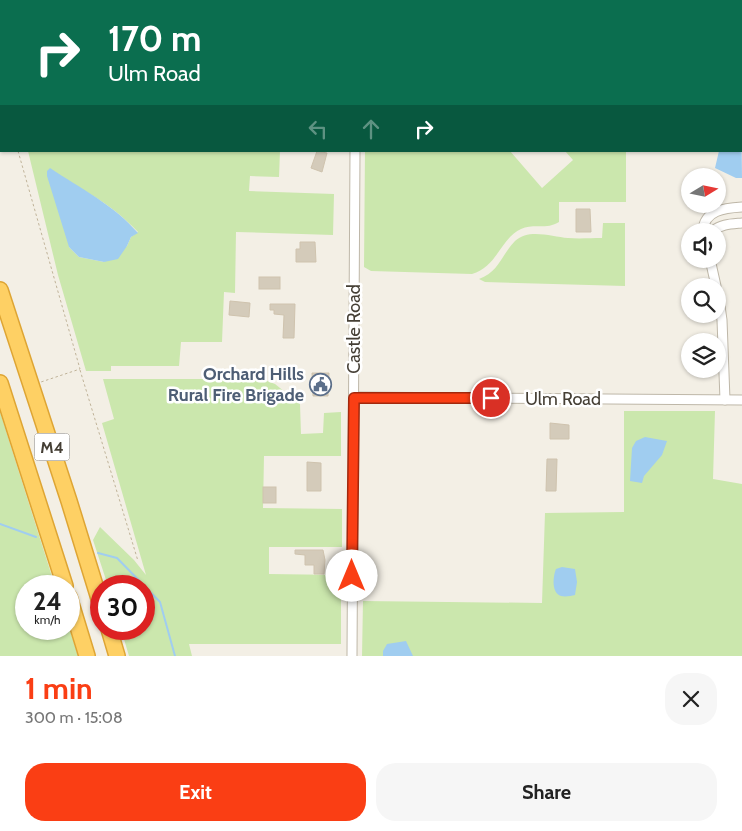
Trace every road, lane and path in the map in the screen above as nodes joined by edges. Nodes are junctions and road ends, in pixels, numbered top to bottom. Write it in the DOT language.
graph roads {
  1 [pos="18,152"];
  2 [pos="355,152"];
  3 [pos="742,207"];
  4 [pos="705,223"];
  5 [pos="742,224"];
  6 [pos="726,225"];
  7 [pos="0,290"];
  8 [pos="722,323"];
  9 [pos="80,370"];
  10 [pos="0,383"];
  11 [pos="31,385"];
  12 [pos="354,398"];
  13 [pos="725,400"];
  14 [pos="742,400"];
  15 [pos="138,561"];
  16 [pos="62,575"];
  17 [pos="91,575"];
  18 [pos="80,633"];
  19 [pos="112,640"];
  20 [pos="87,656"];
  21 [pos="117,656"];
  22 [pos="352,656"];
  1 -- 9 [label="path"];
  2 -- 12 [label="street, Castle Road"];
  3 -- 4 [label="street"];
  5 -- 6 [label="street"];
  7 -- 11 [label="highway, M4"];
  8 -- 13 [label="street"];
  9 -- 11 [label="path"];
  9 -- 15 [label="path"];
  10 -- 16 [label="highway, M4"];
  11 -- 17 [label="highway, M4"];
  12 -- 13 [label="street, Ulm Road"];
  12 -- 22 [label="street, Castle Road"];
  13 -- 14 [label="street, Ulm Road"];
  18 -- 20 [label="highway"];
  19 -- 21 [label="highway"];
}
